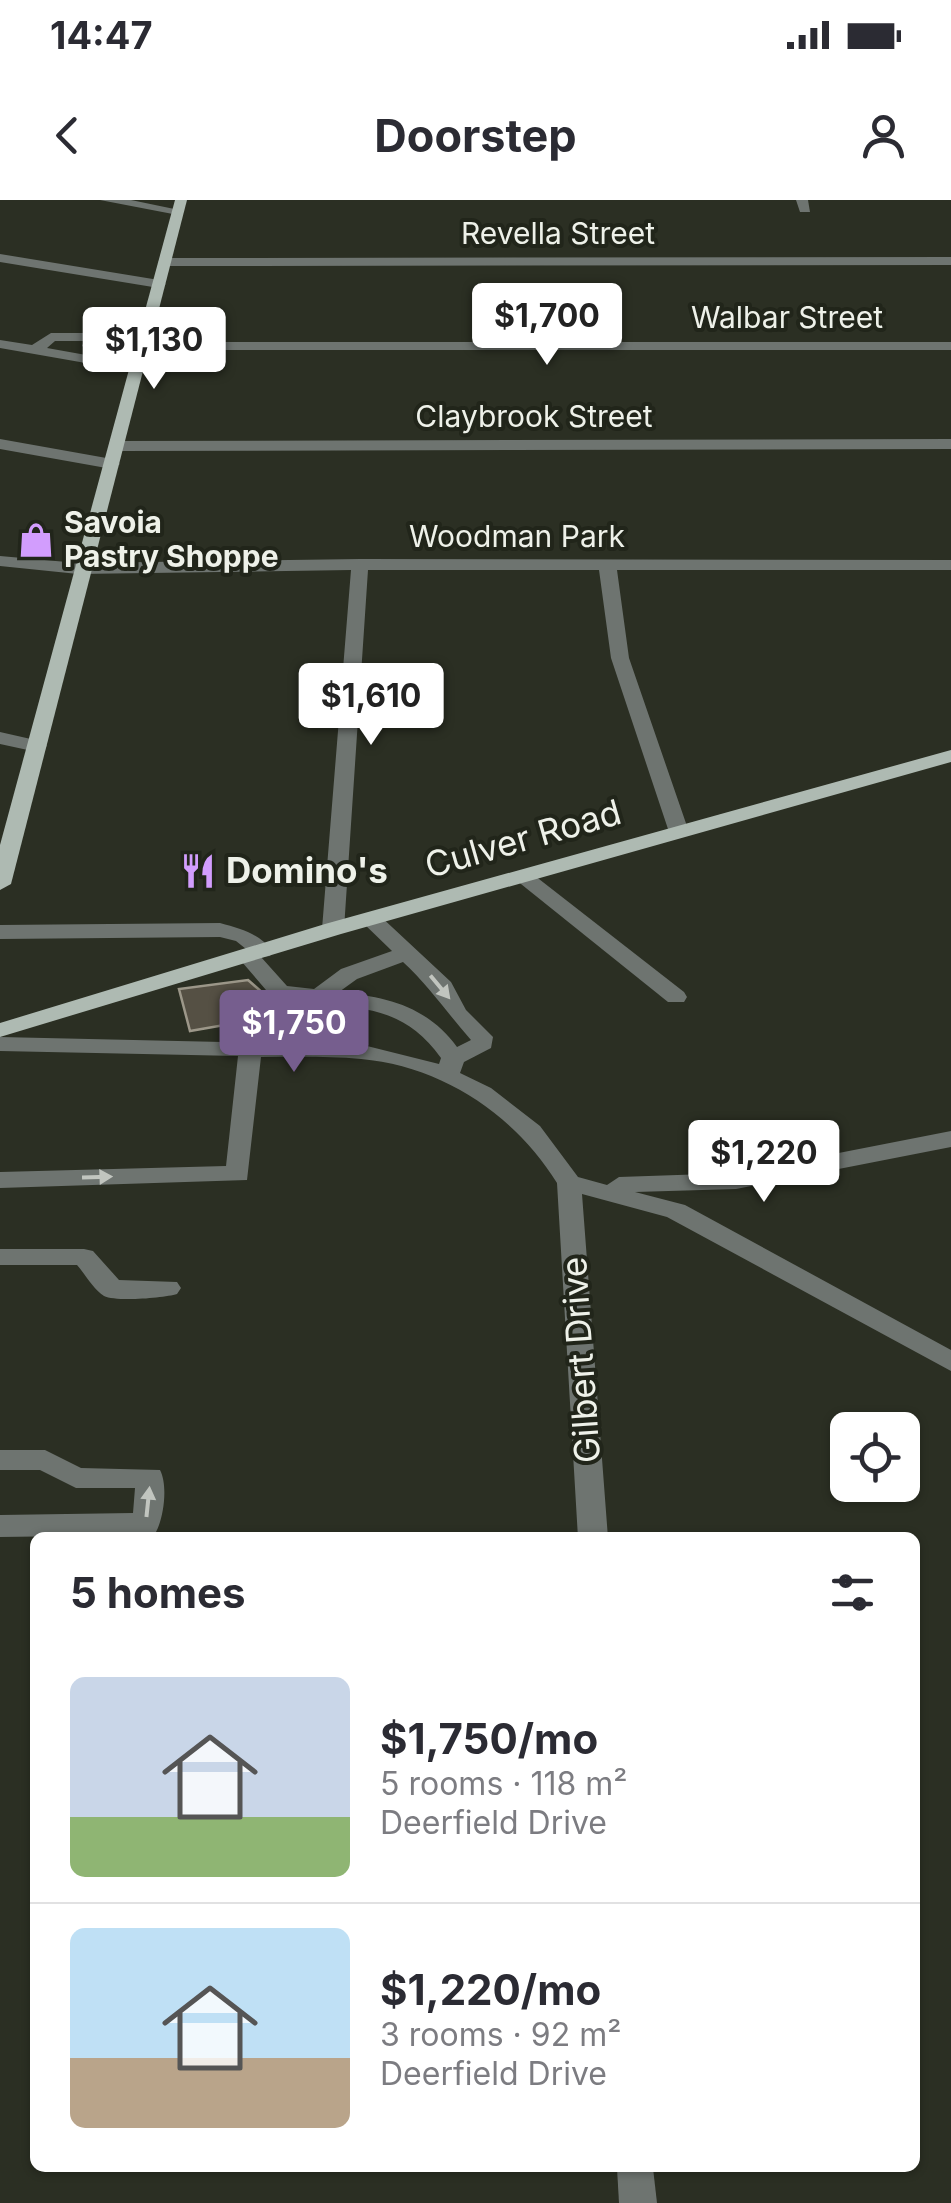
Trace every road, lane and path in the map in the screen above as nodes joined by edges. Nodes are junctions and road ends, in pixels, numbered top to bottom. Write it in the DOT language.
graph roads {
  1 [pos="106,200"];
  2 [pos="180,206"];
  3 [pos="0,258"];
  4 [pos="951,261"];
  5 [pos="165,262"];
  6 [pos="159,284"];
  7 [pos="127,315"];
  8 [pos="151,315"];
  9 [pos="92,338"];
  10 [pos="0,344"];
  11 [pos="116,346"];
  12 [pos="951,346"];
  13 [pos="142,347"];
  14 [pos="35,350"];
  15 [pos="137,368"];
  16 [pos="0,444"];
  17 [pos="951,444"];
  18 [pos="117,446"];
  19 [pos="112,464"];
  20 [pos="0,561"];
  21 [pos="360,564"];
  22 [pos="608,564"];
  23 [pos="951,565"];
  24 [pos="84,572"];
  25 [pos="0,738"];
  26 [pos="37,746"];
  27 [pos="951,756"];
  28 [pos="679,832"];
  29 [pos="523,876"];
  30 [pos="0,884"];
  31 [pos="370,918"];
  32 [pos="334,929"];
  33 [pos="0,932"];
  34 [pos="254,953"];
  35 [pos="407,953"];
  36 [pos="318,996"];
  37 [pos="676,998"];
  38 [pos="0,1030"];
  39 [pos="0,1044"];
  40 [pos="250,1048"];
  41 [pos="450,1067"];
  42 [pos="951,1139"];
  43 [pos="0,1180"];
  44 [pos="569,1183"];
  45 [pos="0,1257"];
  46 [pos="168,1288"];
  47 [pos="951,1362"];
  48 [pos="0,1460"];
  49 [pos="0,1526"];
  50 [pos="593,1532"];
  51 [pos="635,2172"];
  52 [pos="638,2203"];
  1 -- 2 [label="street"];
  2 -- 5 [label="main road"];
  3 -- 6 [label="street"];
  4 -- 5 [label="street, Revella Street"];
  5 -- 6 [label="main road"];
  6 -- 8 [label="main road"];
  7 -- 8 [label="street"];
  7 -- 9 [label="street"];
  7 -- 11 [label="street"];
  8 -- 13 [label="main road"];
  9 -- 11 [label="street, Walbar Street"];
  9 -- 14 [label="street"];
  10 -- 14 [label="street"];
  11 -- 13 [label="street, Walbar Street"];
  12 -- 13 [label="street, Walbar Street"];
  13 -- 15 [label="main road"];
  14 -- 15 [label="street"];
  15 -- 18 [label="main road"];
  16 -- 19 [label="street"];
  17 -- 18 [label="street, Claybrook Street"];
  18 -- 19 [label="main road"];
  19 -- 24 [label="main road"];
  20 -- 24 [label="street, Woodman Park"];
  21 -- 22 [label="street, Woodman Park"];
  21 -- 24 [label="street, Woodman Park"];
  21 -- 32 [label="street"];
  22 -- 23 [label="street, Woodman Park"];
  22 -- 28 [label="street"];
  24 -- 26 [label="main road"];
  25 -- 26 [label="street"];
  26 -- 30 [label="main road"];
  27 -- 28 [label="main road, Culver Road"];
  28 -- 29 [label="main road, Culver Road"];
  29 -- 31 [label="main road, Culver Road"];
  29 -- 37 [label="street"];
  31 -- 32 [label="main road, Culver Road"];
  31 -- 35 [label="street"];
  32 -- 34 [label="main road, Culver Road"];
  33 -- 34 [label="street"];
  34 -- 36 [label="street"];
  34 -- 38 [label="main road, Culver Road"];
  35 -- 36 [label="street"];
  35 -- 41 [label="street, one-way"];
  36 -- 41 [label="street"];
  39 -- 40 [label="street"];
  40 -- 41 [label="street"];
  43 -- 40 [label="street, one-way"];
  41 -- 44 [label="street"];
  42 -- 44 [label="street"];
  44 -- 47 [label="street"];
  44 -- 50 [label="street, Gilbert Drive"];
  45 -- 46 [label="street"];
  49 -- 48 [label="street, one-way"];
  51 -- 52 [label="street"];
}
